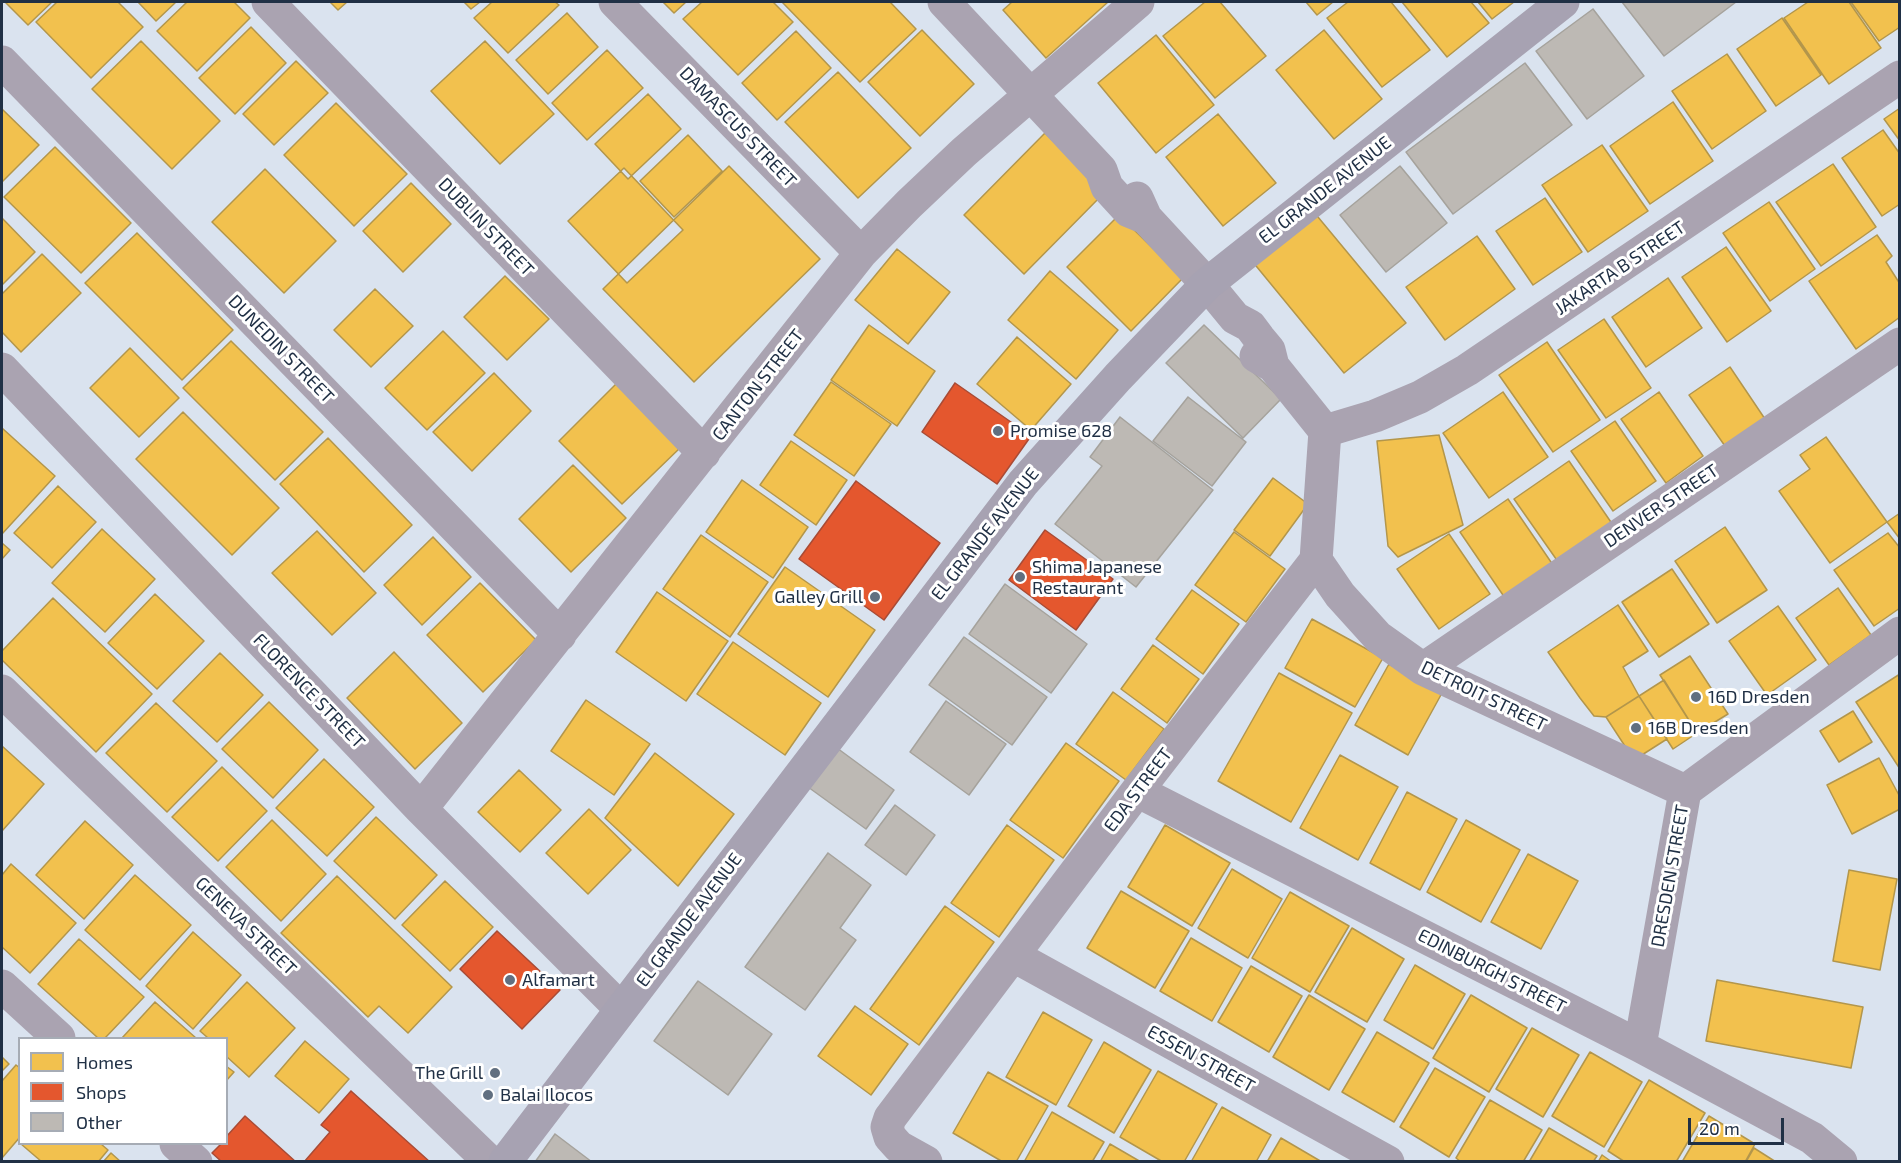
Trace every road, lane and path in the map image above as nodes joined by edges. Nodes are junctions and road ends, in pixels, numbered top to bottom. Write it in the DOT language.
graph roads {
  1 [pos="268,2"];
  2 [pos="615,2"];
  3 [pos="944,2"];
  4 [pos="1138,2"];
  5 [pos="1563,2"];
  6 [pos="2,62"];
  7 [pos="1899,77"];
  8 [pos="1030,93"];
  9 [pos="861,253"];
  10 [pos="1207,284"];
  11 [pos="1899,344"];
  12 [pos="2,369"];
  13 [pos="1325,430"];
  14 [pos="704,453"];
  15 [pos="1316,560"];
  16 [pos="1899,633"];
  17 [pos="560,635"];
  18 [pos="1423,669"];
  19 [pos="2,691"];
  20 [pos="1685,790"];
  21 [pos="1137,791"];
  22 [pos="421,809"];
  23 [pos="1014,956"];
  24 [pos="2,986"];
  25 [pos="621,1009"];
  26 [pos="58,1037"];
  27 [pos="1640,1046"];
  28 [pos="178,1145"];
  29 [pos="196,1161"];
  30 [pos="490,1161"];
  31 [pos="505,1161"];
  32 [pos="927,1161"];
  33 [pos="1388,1161"];
  34 [pos="1841,1161"];
  1 -- 14 [label="street, DUBLIN STREET"];
  2 -- 9 [label="street, DAMASCUS STREET"];
  3 -- 8 [label="street"];
  4 -- 8 [label="street, CANTON STREET"];
  5 -- 10 [label="street, EL GRANDE AVENUE"];
  6 -- 17 [label="street, DUNEDIN STREET"];
  7 -- 13 [label="street, JAKARTA B STREET"];
  8 -- 9 [label="street, CANTON STREET"];
  8 -- 10 [label="street"];
  9 -- 14 [label="street, CANTON STREET"];
  10 -- 13 [label="street"];
  10 -- 25 [label="street, EL GRANDE AVENUE"];
  11 -- 18 [label="street, DENVER STREET"];
  12 -- 22 [label="street, FLORENCE STREET"];
  13 -- 15 [label="street"];
  14 -- 17 [label="street, CANTON STREET"];
  15 -- 18 [label="street, DETROIT STREET"];
  15 -- 21 [label="street, EDA STREET"];
  16 -- 20 [label="street, DRESDEN STREET"];
  17 -- 22 [label="street, CANTON STREET"];
  18 -- 20 [label="street, DETROIT STREET"];
  19 -- 30 [label="street, GENEVA STREET"];
  20 -- 27 [label="street, DRESDEN STREET"];
  21 -- 23 [label="street, EDA STREET"];
  21 -- 27 [label="street, EDINBURGH STREET"];
  22 -- 25 [label="street, FLORENCE STREET"];
  23 -- 32 [label="street, EDA STREET"];
  23 -- 33 [label="street, ESSEN STREET"];
  24 -- 26 [label="street"];
  25 -- 31 [label="street, EL GRANDE AVENUE"];
  27 -- 34 [label="street, EDINBURGH STREET"];
  28 -- 29 [label="street"];
}
